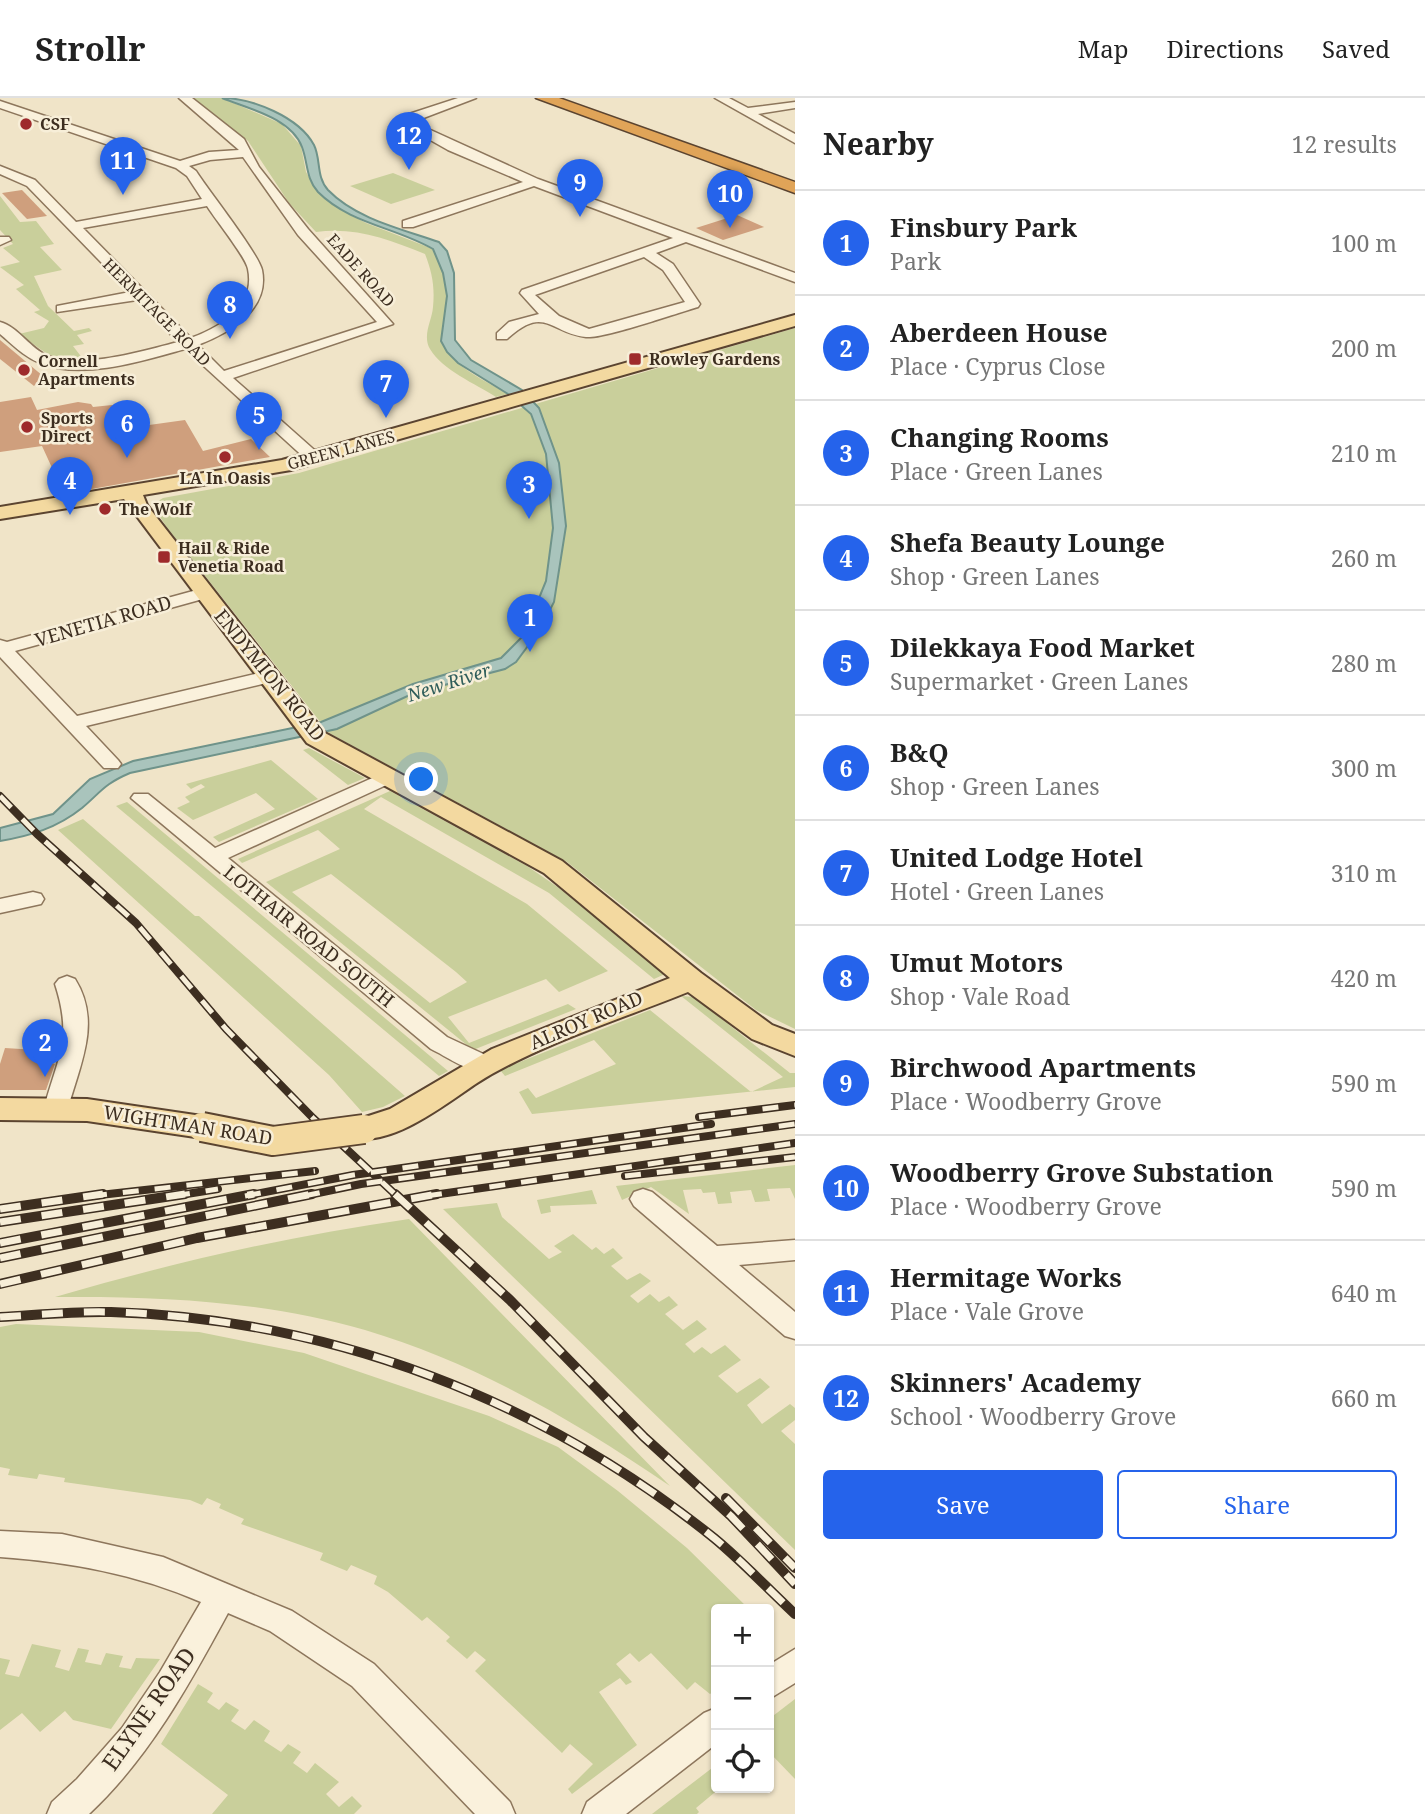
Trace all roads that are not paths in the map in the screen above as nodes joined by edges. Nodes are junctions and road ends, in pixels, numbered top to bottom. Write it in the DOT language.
graph roads {
  1 [pos="185,98"];
  2 [pos="470,98"];
  3 [pos="544,98"];
  4 [pos="562,98"];
  5 [pos="721,98"];
  6 [pos="0,104"];
  7 [pos="795,105"];
  8 [pos="746,112"];
  9 [pos="795,139"];
  10 [pos="245,153"];
  11 [pos="180,165"];
  12 [pos="0,170"];
  13 [pos="534,182"];
  14 [pos="795,182"];
  15 [pos="795,188"];
  16 [pos="211,201"];
  17 [pos="408,224"];
  18 [pos="73,226"];
  19 [pos="685,238"];
  20 [pos="647,253"];
  21 [pos="795,278"];
  22 [pos="139,295"];
  23 [pos="62,309"];
  24 [pos="551,314"];
  25 [pos="795,320"];
  26 [pos="0,326"];
  27 [pos="502,336"];
  28 [pos="189,344"];
  29 [pos="222,377"];
  30 [pos="314,458"];
  31 [pos="132,493"];
  32 [pos="0,513"];
  33 [pos="204,593"];
  34 [pos="1,648"];
  35 [pos="268,677"];
  36 [pos="72,723"];
  37 [pos="111,764"];
  38 [pos="388,777"];
  39 [pos="141,798"];
  40 [pos="213,857"];
  41 [pos="33,899"];
  42 [pos="0,906"];
  43 [pos="691,980"];
  44 [pos="67,984"];
  45 [pos="795,1045"];
  46 [pos="483,1064"];
  47 [pos="56,1108"];
  48 [pos="0,1109"];
  49 [pos="643,1199"];
  50 [pos="795,1250"];
  51 [pos="711,1257"];
  52 [pos="795,1328"];
  53 [pos="0,1544"];
  54 [pos="222,1594"];
  55 [pos="795,1664"];
  56 [pos="774,1680"];
  57 [pos="711,1728"];
  58 [pos="65,1814"];
  59 [pos="498,1814"];
  60 [pos="599,1814"];
  1 -- 10 [label="street, EADE ROAD"];
  2 -- 13 [label="street"];
  3 -- 15 [label="highway"];
  4 -- 14 [label="highway"];
  5 -- 8 [label="street"];
  6 -- 11 [label="street"];
  7 -- 8 [label="street"];
  8 -- 9 [label="street"];
  10 -- 11 [label="street"];
  10 -- 29 [label="street, EADE ROAD"];
  11 -- 16 [label="street"];
  12 -- 18 [label="street, HERMITAGE ROAD"];
  13 -- 17 [label="street"];
  13 -- 19 [label="street"];
  16 -- 18 [label="street"];
  16 -- 28 [label="street"];
  18 -- 22 [label="street, HERMITAGE ROAD"];
  19 -- 20 [label="street"];
  19 -- 21 [label="street"];
  20 -- 24 [label="street"];
  20 -- 24 [label="street"];
  22 -- 23 [label="street"];
  22 -- 28 [label="street, HERMITAGE ROAD"];
  24 -- 27 [label="street"];
  25 -- 30 [label="main road, GREEN LANES"];
  26 -- 28 [label="street"];
  28 -- 29 [label="street, HERMITAGE ROAD"];
  29 -- 30 [label="street, HERMITAGE ROAD"];
  30 -- 31 [label="main road, GREEN LANES"];
  31 -- 32 [label="main road, GREEN LANES"];
  31 -- 33 [label="main road, ENDYMION ROAD"];
  33 -- 34 [label="street, VENETIA ROAD"];
  33 -- 35 [label="main road, ENDYMION ROAD"];
  34 -- 36 [label="street"];
  35 -- 36 [label="street"];
  35 -- 38 [label="main road, ENDYMION ROAD"];
  36 -- 37 [label="street"];
  38 -- 40 [label="street"];
  38 -- 43 [label="main road, ENDYMION ROAD"];
  39 -- 40 [label="street, LOTHAIR ROAD SOUTH"];
  40 -- 46 [label="street, LOTHAIR ROAD SOUTH"];
  41 -- 42 [label="street"];
  43 -- 45 [label="main road, ENDYMION ROAD"];
  43 -- 46 [label="main road, ALROY ROAD"];
  44 -- 47 [label="street"];
  46 -- 47 [label="main road, WIGHTMAN ROAD, bridge"];
  47 -- 48 [label="main road, WIGHTMAN ROAD"];
  49 -- 51 [label="street"];
  50 -- 51 [label="street"];
  51 -- 52 [label="street"];
  53 -- 54 [label="street"];
  54 -- 58 [label="street, ELYNE ROAD"];
  54 -- 59 [label="street"];
  55 -- 56 [label="street"];
  57 -- 60 [label="street"];
}
